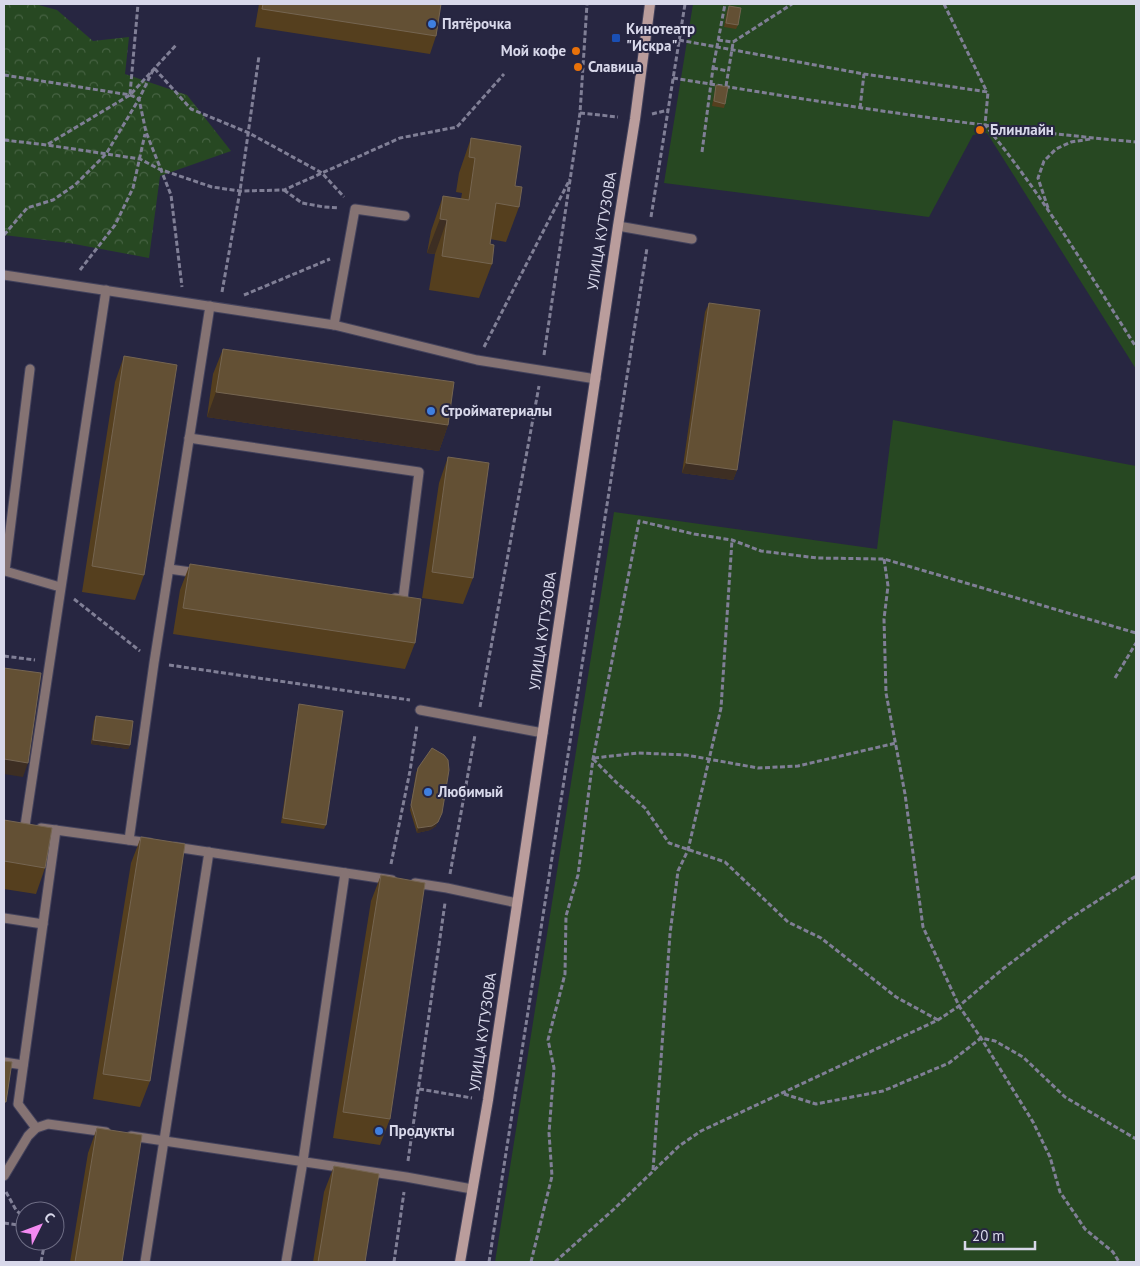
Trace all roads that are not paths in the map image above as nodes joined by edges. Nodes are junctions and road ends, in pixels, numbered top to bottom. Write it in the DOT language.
graph roads {
  1 [pos="650,4"];
  2 [pos="405,216"];
  3 [pos="618,226"];
  4 [pos="692,239"];
  5 [pos="4,275"];
  6 [pos="106,290"];
  7 [pos="214,306"];
  8 [pos="334,325"];
  9 [pos="30,369"];
  10 [pos="596,379"];
  11 [pos="189,438"];
  12 [pos="169,569"];
  13 [pos="208,574"];
  14 [pos="60,587"];
  15 [pos="383,596"];
  16 [pos="420,710"];
  17 [pos="543,733"];
  18 [pos="56,830"];
  19 [pos="128,840"];
  20 [pos="209,852"];
  21 [pos="345,873"];
  22 [pos="398,881"];
  23 [pos="408,882"];
  24 [pos="517,903"];
  25 [pos="4,918"];
  26 [pos="43,924"];
  27 [pos="4,1062"];
  28 [pos="23,1065"];
  29 [pos="36,1128"];
  30 [pos="115,1134"];
  31 [pos="125,1135"];
  32 [pos="164,1141"];
  33 [pos="303,1161"];
  34 [pos="4,1176"];
  35 [pos="472,1189"];
  36 [pos="145,1262"];
  37 [pos="286,1262"];
  38 [pos="460,1262"];
  1 -- 3 [label="main road, УЛИЦА КУТУЗОВА"];
  2 -- 8 [label="lane"];
  3 -- 4 [label="lane"];
  3 -- 10 [label="main road, УЛИЦА КУТУЗОВА"];
  5 -- 6 [label="lane"];
  6 -- 7 [label="lane"];
  6 -- 14 [label="lane"];
  7 -- 8 [label="lane"];
  7 -- 11 [label="lane"];
  8 -- 10 [label="lane"];
  9 -- 14 [label="lane"];
  10 -- 17 [label="main road, УЛИЦА КУТУЗОВА"];
  11 -- 12 [label="lane"];
  11 -- 15 [label="lane"];
  12 -- 13 [label="lane"];
  12 -- 19 [label="lane"];
  14 -- 18 [label="lane"];
  16 -- 17 [label="lane"];
  17 -- 24 [label="main road, УЛИЦА КУТУЗОВА"];
  18 -- 19 [label="lane"];
  18 -- 26 [label="lane"];
  19 -- 20 [label="lane"];
  20 -- 21 [label="lane"];
  20 -- 32 [label="lane"];
  21 -- 22 [label="lane"];
  21 -- 33 [label="lane"];
  23 -- 24 [label="lane"];
  24 -- 35 [label="main road, УЛИЦА КУТУЗОВА"];
  25 -- 26 [label="lane"];
  26 -- 28 [label="lane"];
  27 -- 28 [label="lane"];
  28 -- 29 [label="lane"];
  29 -- 30 [label="lane"];
  29 -- 34 [label="lane"];
  31 -- 32 [label="lane"];
  32 -- 33 [label="lane"];
  32 -- 36 [label="lane"];
  33 -- 35 [label="lane"];
  33 -- 37 [label="lane"];
  35 -- 38 [label="main road, УЛИЦА КУТУЗОВА"];
}
